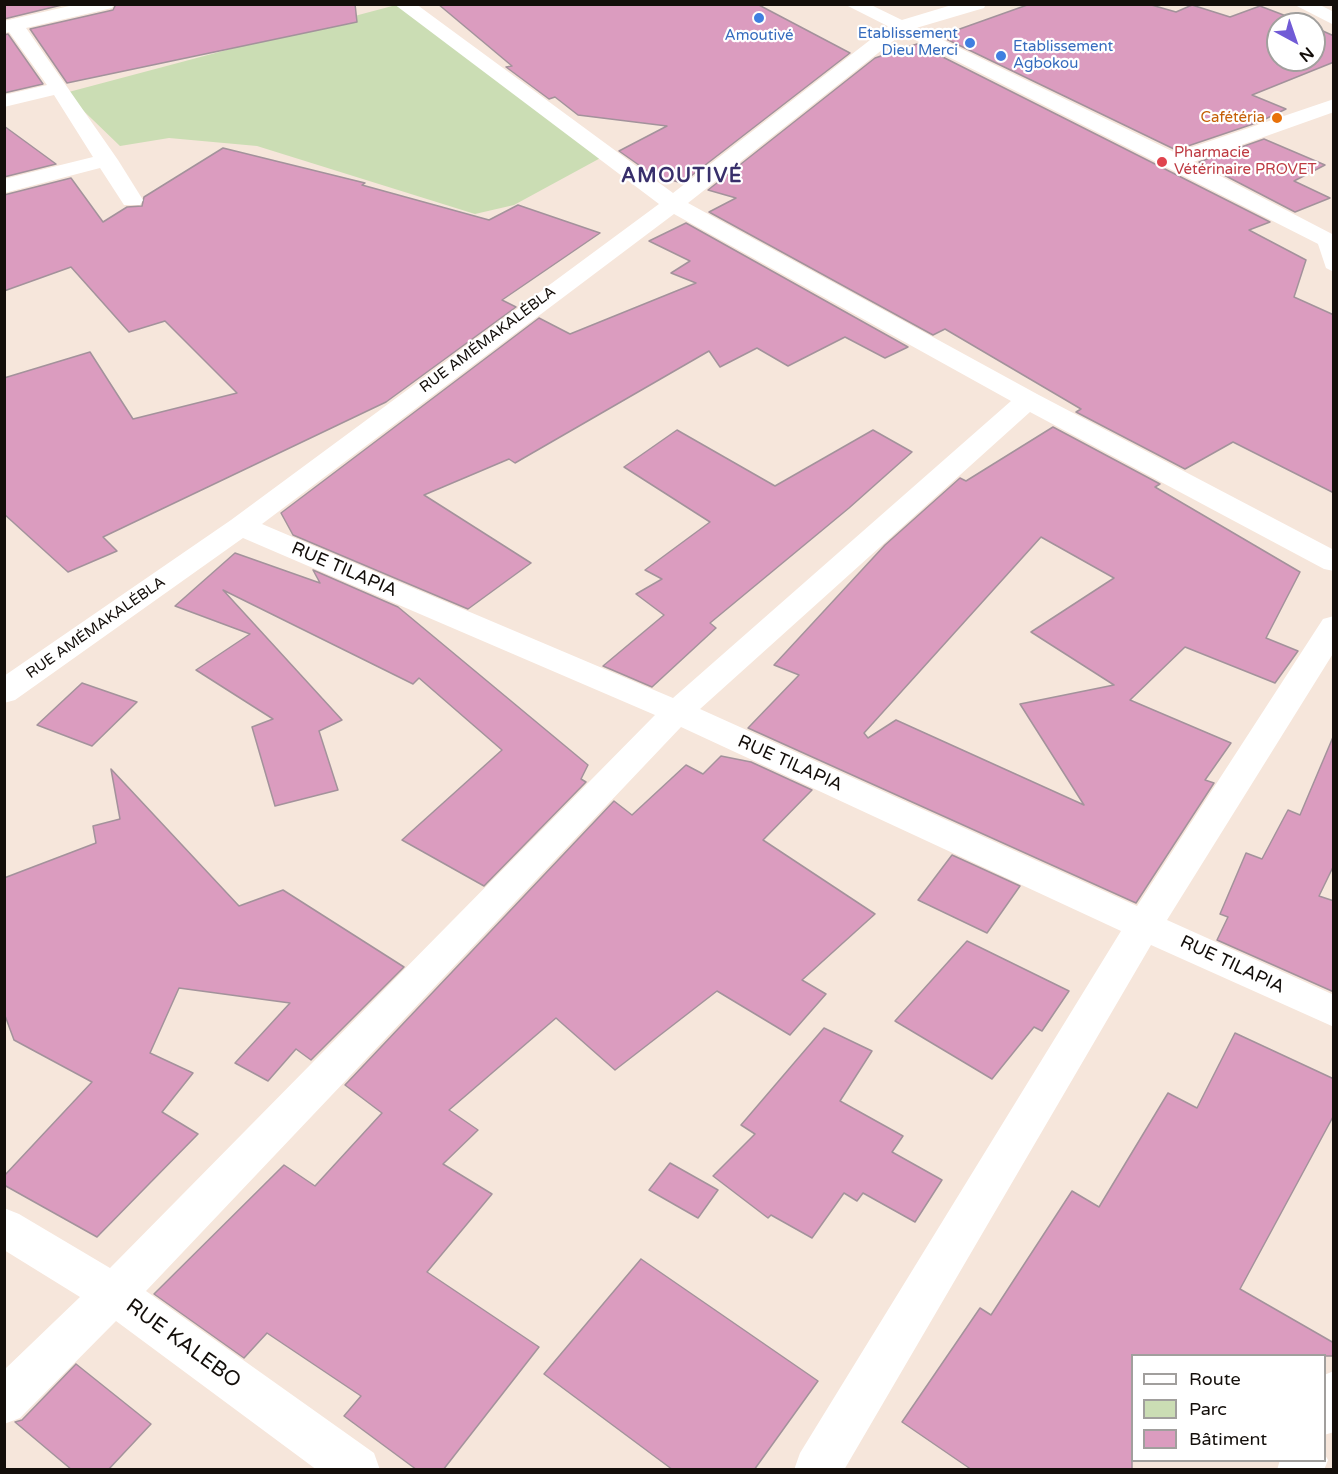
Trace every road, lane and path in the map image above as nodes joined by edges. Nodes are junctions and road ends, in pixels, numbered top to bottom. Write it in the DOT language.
graph roads {
  1 [pos="105,4"];
  2 [pos="403,4"];
  3 [pos="853,4"];
  4 [pos="976,4"];
  5 [pos="1302,4"];
  6 [pos="71,8"];
  7 [pos="1334,19"];
  8 [pos="9,26"];
  9 [pos="899,27"];
  10 [pos="59,88"];
  11 [pos="4,101"];
  12 [pos="1334,105"];
  13 [pos="107,160"];
  14 [pos="1174,160"];
  15 [pos="4,186"];
  16 [pos="132,200"];
  17 [pos="673,204"];
  18 [pos="1329,243"];
  19 [pos="1334,268"];
  20 [pos="1028,400"];
  21 [pos="241,526"];
  22 [pos="1334,562"];
  23 [pos="1334,626"];
  24 [pos="4,692"];
  25 [pos="677,712"];
  26 [pos="1144,925"];
  27 [pos="1334,1012"];
  28 [pos="4,1227"];
  29 [pos="114,1294"];
  30 [pos="1334,1393"];
  31 [pos="4,1402"];
  32 [pos="1326,1409"];
  33 [pos="357,1470"];
  34 [pos="818,1470"];
  1 -- 6 [label="main road"];
  2 -- 17 [label="main road"];
  3 -- 9 [label="main road"];
  4 -- 9 [label="main road, RUE AMÉMAKALÉBLA"];
  5 -- 7 [label="main road"];
  6 -- 8 [label="main road"];
  8 -- 10 [label="main road"];
  9 -- 14 [label="main road"];
  9 -- 17 [label="main road, RUE AMÉMAKALÉBLA"];
  10 -- 11 [label="main road"];
  10 -- 13 [label="main road"];
  12 -- 14 [label="main road"];
  13 -- 15 [label="main road"];
  13 -- 16 [label="main road"];
  14 -- 18 [label="main road"];
  17 -- 20 [label="main road"];
  17 -- 21 [label="main road, RUE AMÉMAKALÉBLA"];
  18 -- 19 [label="lane"];
  20 -- 22 [label="main road"];
  20 -- 25 [label="main road"];
  21 -- 24 [label="main road, RUE AMÉMAKALÉBLA"];
  21 -- 25 [label="main road, RUE TILAPIA"];
  23 -- 26 [label="main road"];
  25 -- 26 [label="main road, RUE TILAPIA"];
  25 -- 29 [label="main road"];
  26 -- 27 [label="main road, RUE TILAPIA"];
  26 -- 34 [label="main road"];
  28 -- 29 [label="main road, RUE KALEBO"];
  29 -- 31 [label="main road"];
  29 -- 33 [label="main road, RUE KALEBO"];
  30 -- 32 [label="main road"];
}
